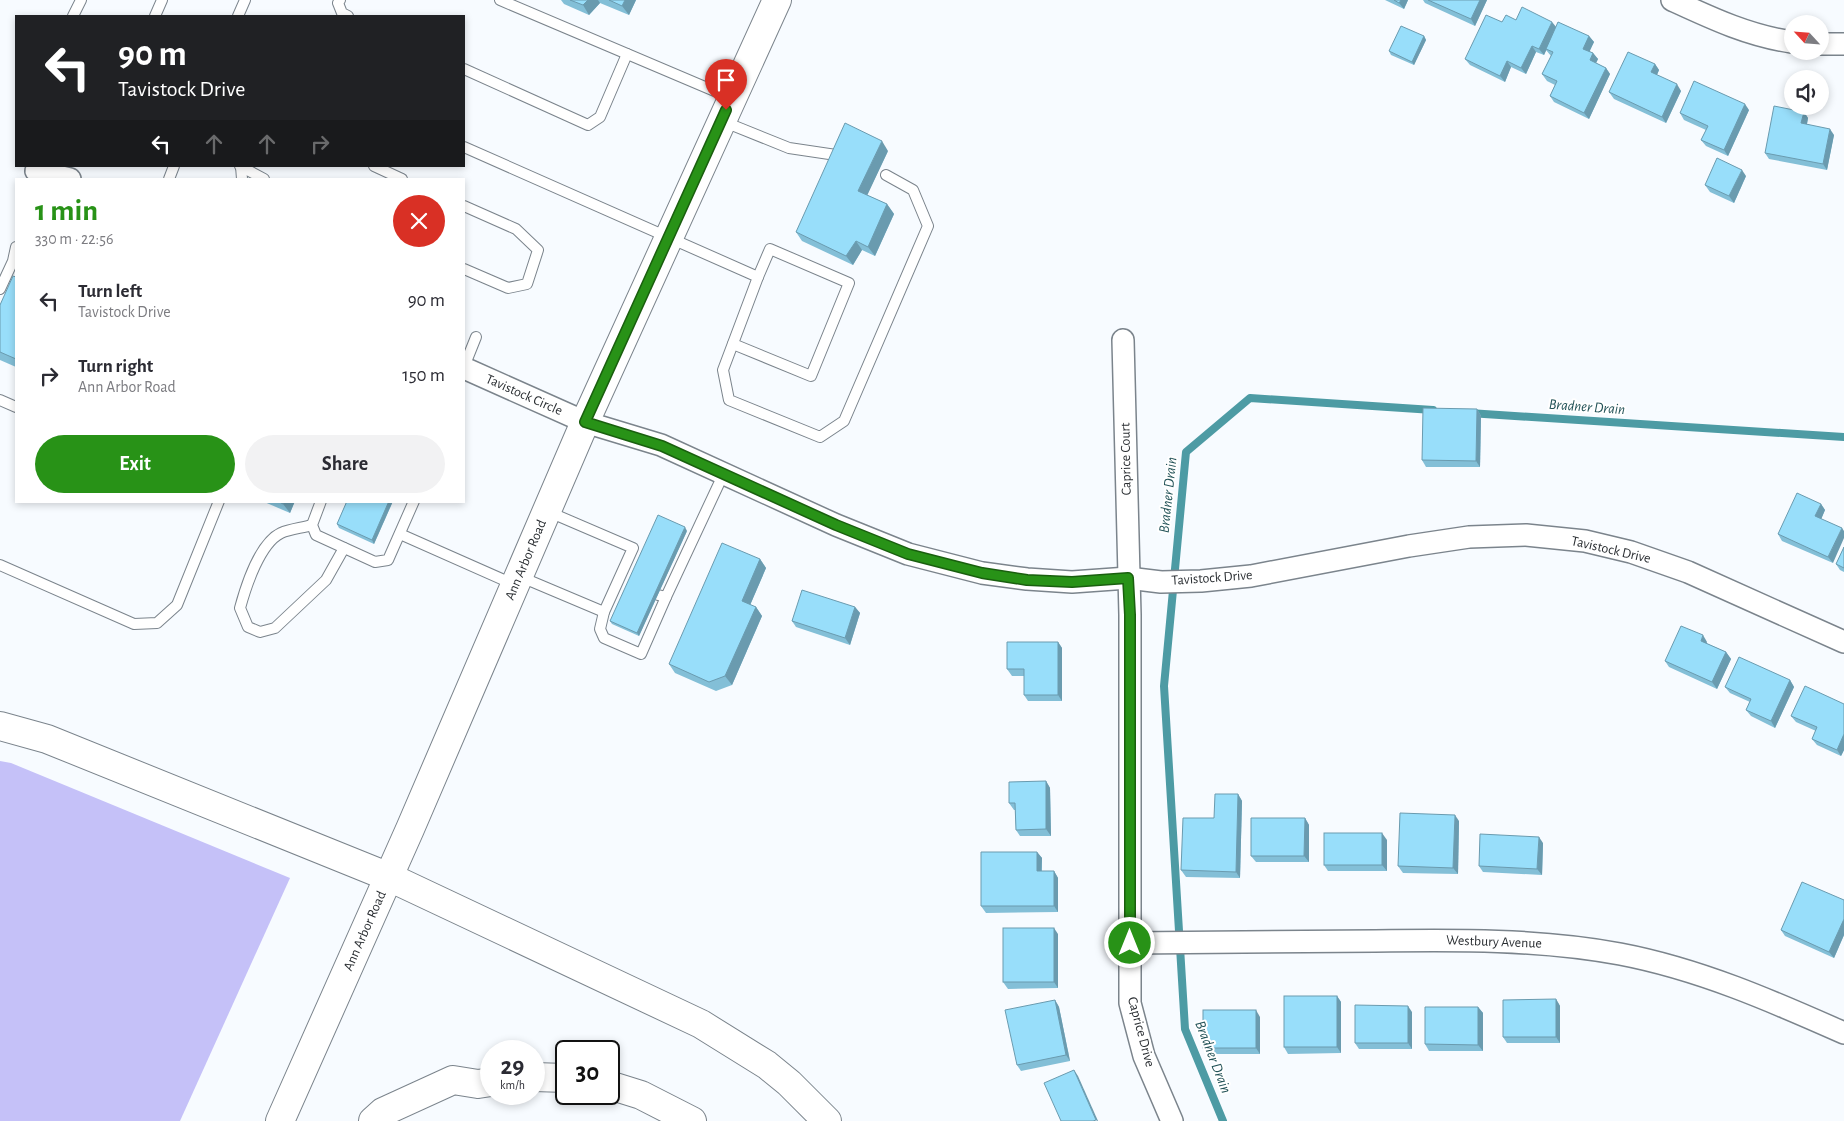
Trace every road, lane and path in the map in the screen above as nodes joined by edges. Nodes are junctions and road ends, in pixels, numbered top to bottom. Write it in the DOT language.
graph roads {
  1 [pos="81,0"];
  2 [pos="162,0"];
  3 [pos="245,0"];
  4 [pos="340,0"];
  5 [pos="500,0"];
  6 [pos="777,0"];
  7 [pos="1672,0"];
  8 [pos="74,15"];
  9 [pos="155,15"];
  10 [pos="238,15"];
  11 [pos="345,15"];
  12 [pos="1784,40"];
  13 [pos="1829,44"];
  14 [pos="1844,44"];
  15 [pos="627,54"];
  16 [pos="465,69"];
  17 [pos="726,110"];
  18 [pos="465,147"];
  19 [pos="836,155"];
  20 [pos="241,167"];
  21 [pos="376,167"];
  22 [pos="35,172"];
  23 [pos="886,175"];
  24 [pos="65,178"];
  25 [pos="262,178"];
  26 [pos="400,178"];
  27 [pos="465,206"];
  28 [pos="669,236"];
  29 [pos="15,250"];
  30 [pos="465,270"];
  31 [pos="758,277"];
  32 [pos="0,289"];
  33 [pos="476,337"];
  34 [pos="1123,340"];
  35 [pos="733,344"];
  36 [pos="465,365"];
  37 [pos="465,368"];
  38 [pos="0,400"];
  39 [pos="15,407"];
  40 [pos="585,422"];
  41 [pos="723,475"];
  42 [pos="218,503"];
  43 [pos="320,503"];
  44 [pos="413,503"];
  45 [pos="547,511"];
  46 [pos="312,525"];
  47 [pos="400,534"];
  48 [pos="344,548"];
  49 [pos="0,565"];
  50 [pos="619,578"];
  51 [pos="1128,578"];
  52 [pos="518,581"];
  53 [pos="630,583"];
  54 [pos="604,612"];
  55 [pos="1844,642"];
  56 [pos="0,726"];
  57 [pos="389,877"];
  58 [pos="1130,943"];
  59 [pos="1844,1034"];
  60 [pos="480,1084"];
  61 [pos="620,1088"];
  62 [pos="280,1121"];
  63 [pos="373,1121"];
  64 [pos="692,1121"];
  65 [pos="827,1121"];
  66 [pos="1172,1121"];
  1 -- 8 [label="lane"];
  2 -- 9 [label="lane"];
  3 -- 10 [label="lane"];
  4 -- 11 [label="lane"];
  5 -- 15 [label="lane"];
  6 -- 17 [label="main road, Ann Arbor Road"];
  7 -- 12 [label="street"];
  13 -- 14 [label="street"];
  15 -- 16 [label="lane"];
  15 -- 17 [label="lane"];
  17 -- 19 [label="lane"];
  17 -- 28 [label="main road, Ann Arbor Road"];
  18 -- 28 [label="lane"];
  20 -- 25 [label="lane"];
  21 -- 26 [label="lane"];
  22 -- 24 [label="street"];
  23 -- 35 [label="lane"];
  27 -- 30 [label="lane"];
  28 -- 31 [label="lane"];
  28 -- 40 [label="main road, Ann Arbor Road"];
  29 -- 32 [label="lane"];
  31 -- 35 [label="lane"];
  31 -- 35 [label="lane"];
  33 -- 36 [label="lane"];
  34 -- 51 [label="street, Caprice Court"];
  37 -- 40 [label="street, Tavistock Circle"];
  38 -- 39 [label="lane"];
  40 -- 41 [label="street, Tavistock Drive"];
  40 -- 45 [label="main road, Ann Arbor Road"];
  41 -- 51 [label="street, Tavistock Drive"];
  41 -- 54 [label="lane"];
  42 -- 49 [label="lane"];
  43 -- 46 [label="lane"];
  44 -- 47 [label="lane"];
  45 -- 50 [label="lane"];
  45 -- 52 [label="main road, Ann Arbor Road"];
  46 -- 48 [label="lane"];
  46 -- 48 [label="lane"];
  47 -- 48 [label="lane"];
  47 -- 52 [label="lane"];
  50 -- 53 [label="lane"];
  50 -- 54 [label="lane"];
  51 -- 55 [label="street, Tavistock Drive"];
  51 -- 58 [label="street, Caprice Drive"];
  52 -- 54 [label="lane"];
  52 -- 57 [label="main road, Ann Arbor Road"];
  56 -- 57 [label="main road"];
  57 -- 62 [label="main road, Ann Arbor Road"];
  57 -- 65 [label="main road"];
  58 -- 59 [label="street, Westbury Avenue"];
  58 -- 66 [label="street, Caprice Drive"];
  60 -- 63 [label="main road"];
  61 -- 64 [label="main road"];
}
